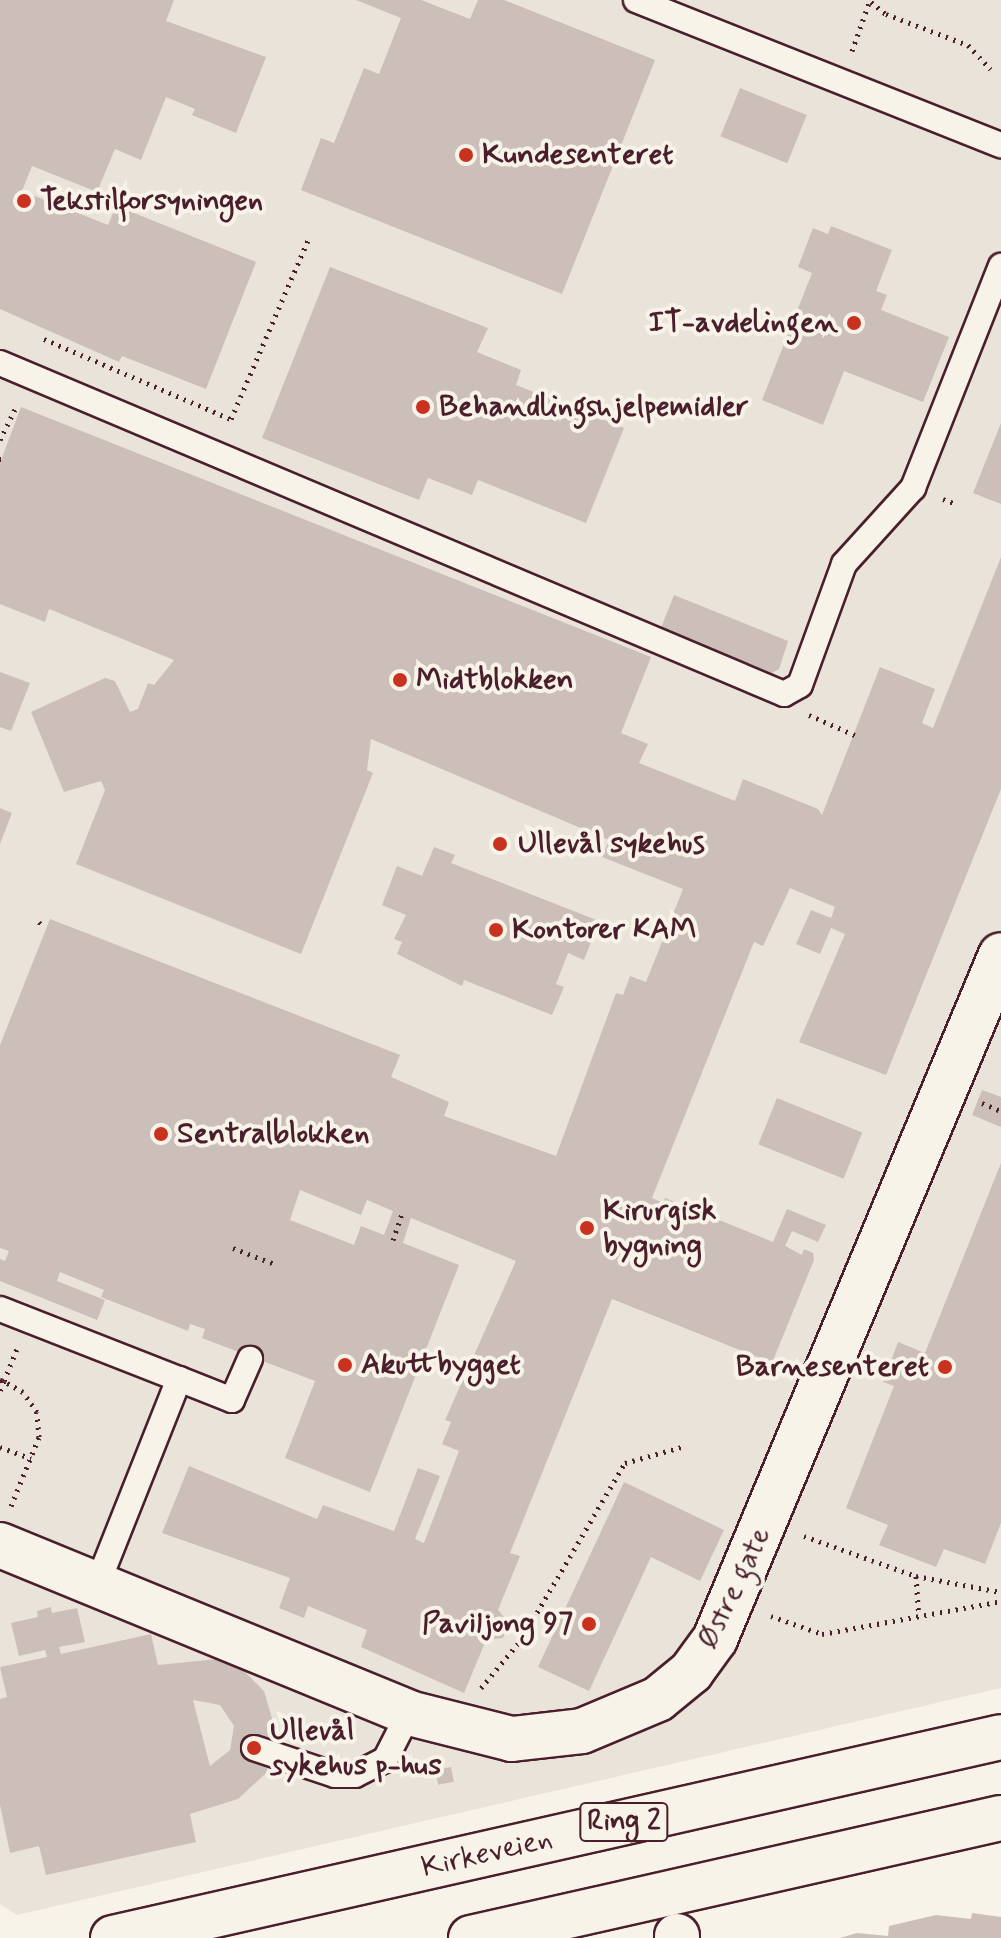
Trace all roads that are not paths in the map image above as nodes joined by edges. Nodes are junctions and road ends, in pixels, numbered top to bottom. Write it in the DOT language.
graph roads {
  1 [pos="636,0"];
  2 [pos="1001,145"];
  3 [pos="1001,266"];
  4 [pos="0,363"];
  5 [pos="1001,955"];
  6 [pos="0,1309"];
  7 [pos="250,1359"];
  8 [pos="179,1379"];
  9 [pos="5,1528"];
  10 [pos="97,1585"];
  11 [pos="409,1713"];
  12 [pos="1001,1737"];
  13 [pos="254,1748"];
  14 [pos="1001,1818"];
  15 [pos="113,1938"];
  16 [pos="471,1938"];
  1 -- 2 [label="lane"];
  3 -- 4 [label="lane"];
  5 -- 11 [label="street, Østre gate"];
  6 -- 8 [label="lane"];
  7 -- 8 [label="lane"];
  8 -- 10 [label="lane"];
  9 -- 10 [label="street, Østre gate"];
  10 -- 11 [label="street, Østre gate"];
  11 -- 13 [label="lane"];
  12 -- 15 [label="street, Kirkeveien / Ring 2"];
  14 -- 16 [label="street"];
}
